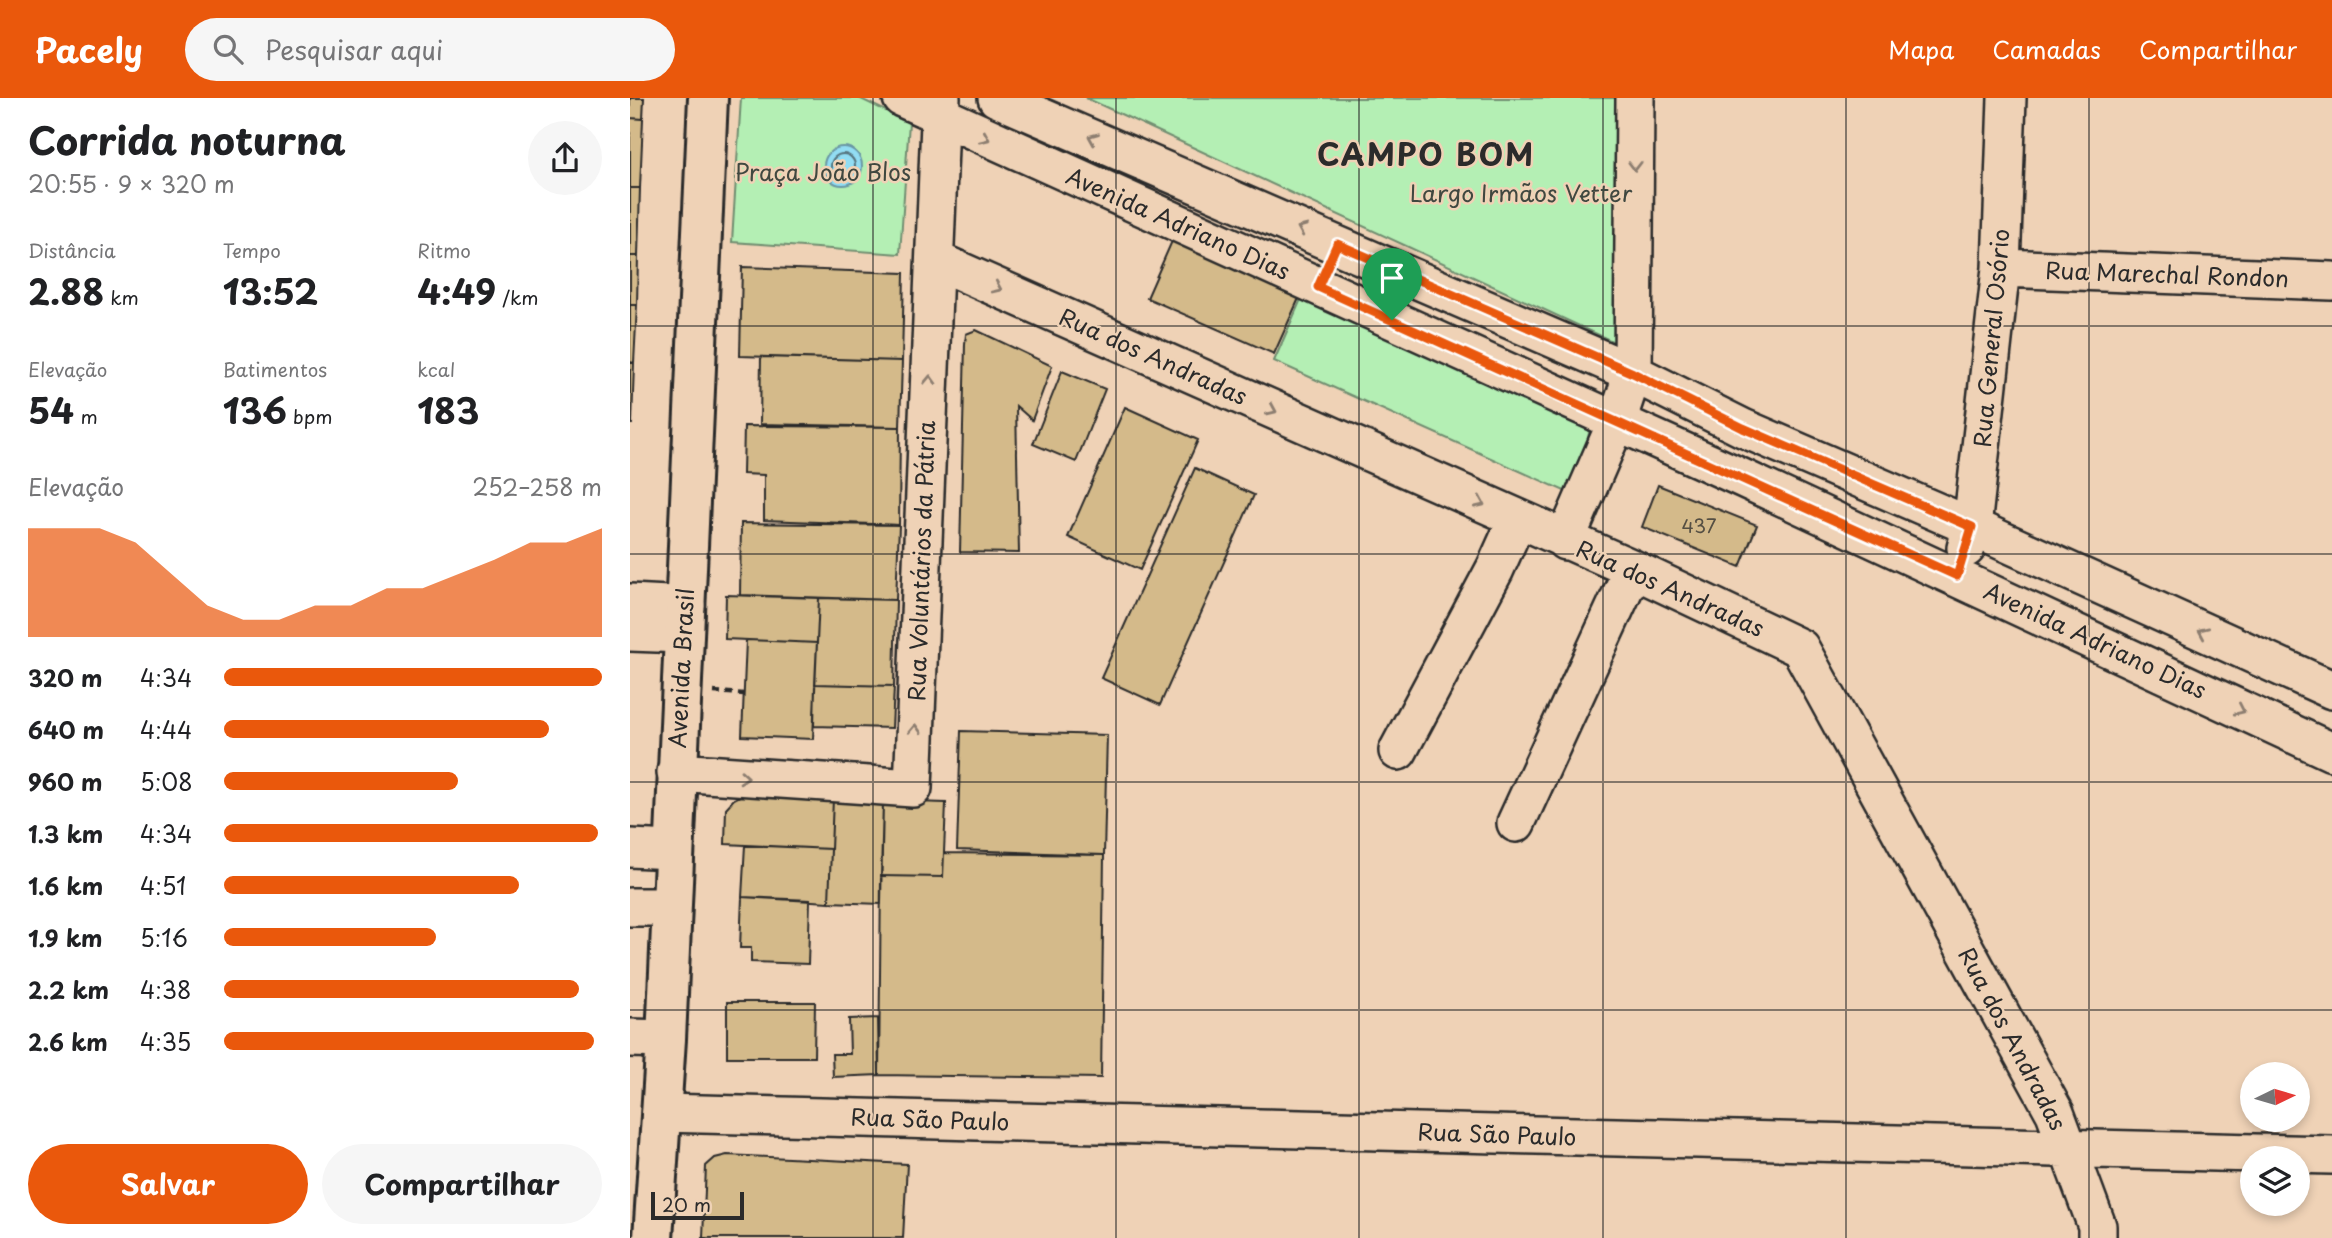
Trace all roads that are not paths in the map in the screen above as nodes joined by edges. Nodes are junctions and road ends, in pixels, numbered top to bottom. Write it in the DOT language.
graph roads {
  1 [pos="708,98"];
  2 [pos="902,98"];
  3 [pos="997,98"];
  4 [pos="1635,98"];
  5 [pos="2007,98"];
  6 [pos="940,108"];
  7 [pos="1337,244"];
  8 [pos="935,260"];
  9 [pos="2001,268"];
  10 [pos="2332,281"];
  11 [pos="1318,287"];
  12 [pos="1633,373"];
  13 [pos="1617,421"];
  14 [pos="1517,520"];
  15 [pos="1972,527"];
  16 [pos="1564,541"];
  17 [pos="1633,569"];
  18 [pos="1957,576"];
  19 [pos="630,603"];
  20 [pos="685,620"];
  21 [pos="630,632"];
  22 [pos="2332,690"];
  23 [pos="1398,751"];
  24 [pos="2332,752"];
  25 [pos="676,772"];
  26 [pos="1516,823"];
  27 [pos="630,848"];
  28 [pos="673,850"];
  29 [pos="671,907"];
  30 [pos="630,908"];
  31 [pos="648,1039"];
  32 [pos="661,1113"];
  33 [pos="2069,1150"];
  34 [pos="2332,1155"];
  35 [pos="653,1238"];
  36 [pos="2097,1238"];
  1 -- 20 [label="main road, Avenida Brasil"];
  2 -- 6 [label="street, Avenida Adriano Dias"];
  7 -- 3 [label="street, Avenida Adriano Dias, one-way"];
  4 -- 12 [label="street, one-way"];
  5 -- 9 [label="street, Rua General Osório"];
  6 -- 8 [label="street, Rua Voluntários da Pátria"];
  6 -- 11 [label="street, Avenida Adriano Dias, one-way"];
  7 -- 11 [label="street"];
  7 -- 12 [label="street, Avenida Adriano Dias"];
  8 -- 14 [label="street, Rua dos Andradas, one-way"];
  25 -- 8 [label="street, Rua Voluntários da Pátria, one-way"];
  9 -- 10 [label="street, Rua Marechal Rondon"];
  9 -- 15 [label="street, Rua General Osório"];
  11 -- 13 [label="street, Avenida Adriano Dias"];
  12 -- 13 [label="street"];
  12 -- 15 [label="street, Avenida Adriano Dias"];
  13 -- 16 [label="street"];
  13 -- 18 [label="street, Avenida Adriano Dias"];
  14 -- 16 [label="street, Rua dos Andradas"];
  14 -- 23 [label="street"];
  15 -- 18 [label="street, Rua General Osório"];
  22 -- 15 [label="street, Avenida Adriano Dias, one-way"];
  16 -- 17 [label="street, Rua dos Andradas"];
  17 -- 26 [label="street"];
  17 -- 33 [label="street, Rua dos Andradas"];
  18 -- 24 [label="street, Avenida Adriano Dias, one-way"];
  19 -- 20 [label="street"];
  20 -- 21 [label="street"];
  20 -- 25 [label="main road, Avenida Brasil"];
  25 -- 28 [label="main road, Avenida Brasil"];
  27 -- 28 [label="street"];
  28 -- 29 [label="main road, Avenida Brasil"];
  29 -- 30 [label="street"];
  29 -- 31 [label="main road, Avenida Brasil"];
  31 -- 32 [label="main road, Avenida Brasil"];
  32 -- 33 [label="street, Rua São Paulo"];
  32 -- 35 [label="main road, Avenida Brasil"];
  33 -- 34 [label="street, Rua São Paulo"];
  33 -- 36 [label="street, Rua dos Andradas"];
}
